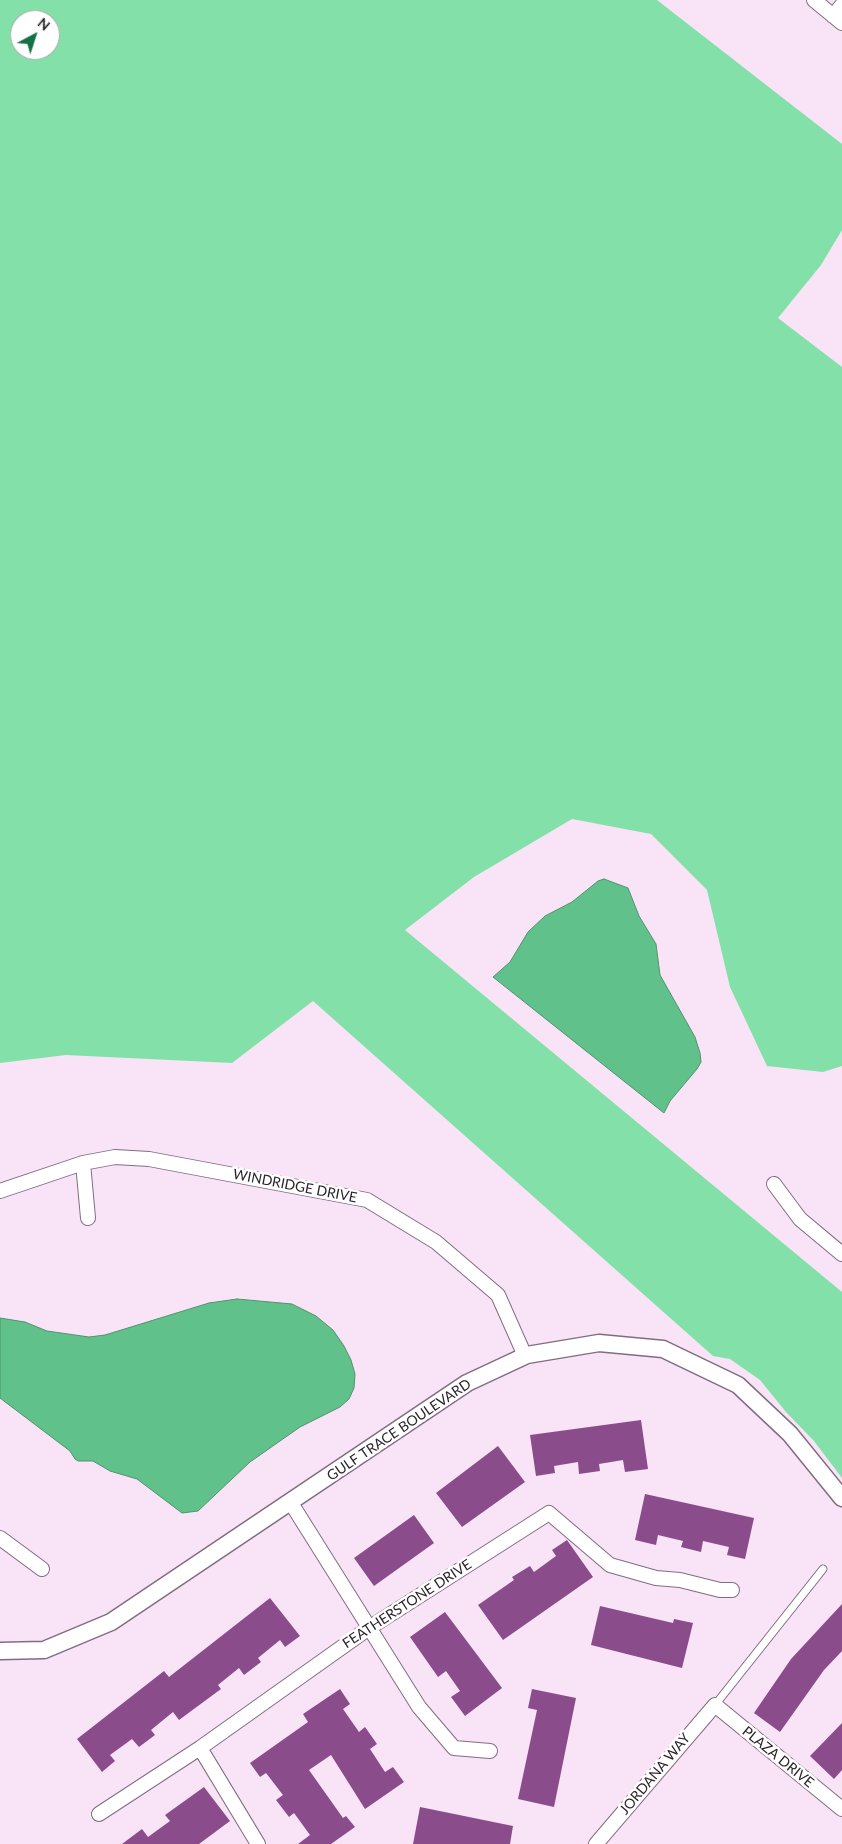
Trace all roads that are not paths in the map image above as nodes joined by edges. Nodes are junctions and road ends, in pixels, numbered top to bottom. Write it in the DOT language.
graph roads {
  1 [pos="814,0"];
  2 [pos="839,14"];
  3 [pos="83,1163"];
  4 [pos="774,1184"];
  5 [pos="0,1190"];
  6 [pos="88,1218"];
  7 [pos="842,1254"];
  8 [pos="525,1356"];
  9 [pos="842,1498"];
  10 [pos="291,1503"];
  11 [pos="0,1538"];
  12 [pos="42,1569"];
  13 [pos="823,1569"];
  14 [pos="732,1590"];
  15 [pos="369,1628"];
  16 [pos="0,1651"];
  17 [pos="715,1704"];
  18 [pos="200,1748"];
  19 [pos="490,1751"];
  20 [pos="842,1809"];
  21 [pos="99,1814"];
  22 [pos="258,1844"];
  23 [pos="596,1844"];
  1 -- 2 [label="street"];
  3 -- 5 [label="street, WINDRIDGE DRIVE"];
  3 -- 6 [label="street"];
  3 -- 8 [label="street, WINDRIDGE DRIVE"];
  4 -- 7 [label="street"];
  8 -- 9 [label="street, GULF TRACE BOULEVARD"];
  8 -- 10 [label="street, GULF TRACE BOULEVARD"];
  10 -- 15 [label="street"];
  10 -- 16 [label="street, GULF TRACE BOULEVARD"];
  11 -- 12 [label="street"];
  13 -- 17 [label="lane"];
  14 -- 15 [label="street, FEATHERSTONE DRIVE"];
  15 -- 18 [label="street, FEATHERSTONE DRIVE"];
  15 -- 19 [label="street"];
  17 -- 20 [label="street, PLAZA DRIVE"];
  17 -- 23 [label="street, JORDANA WAY"];
  18 -- 21 [label="street, FEATHERSTONE DRIVE"];
  18 -- 22 [label="street"];
}
